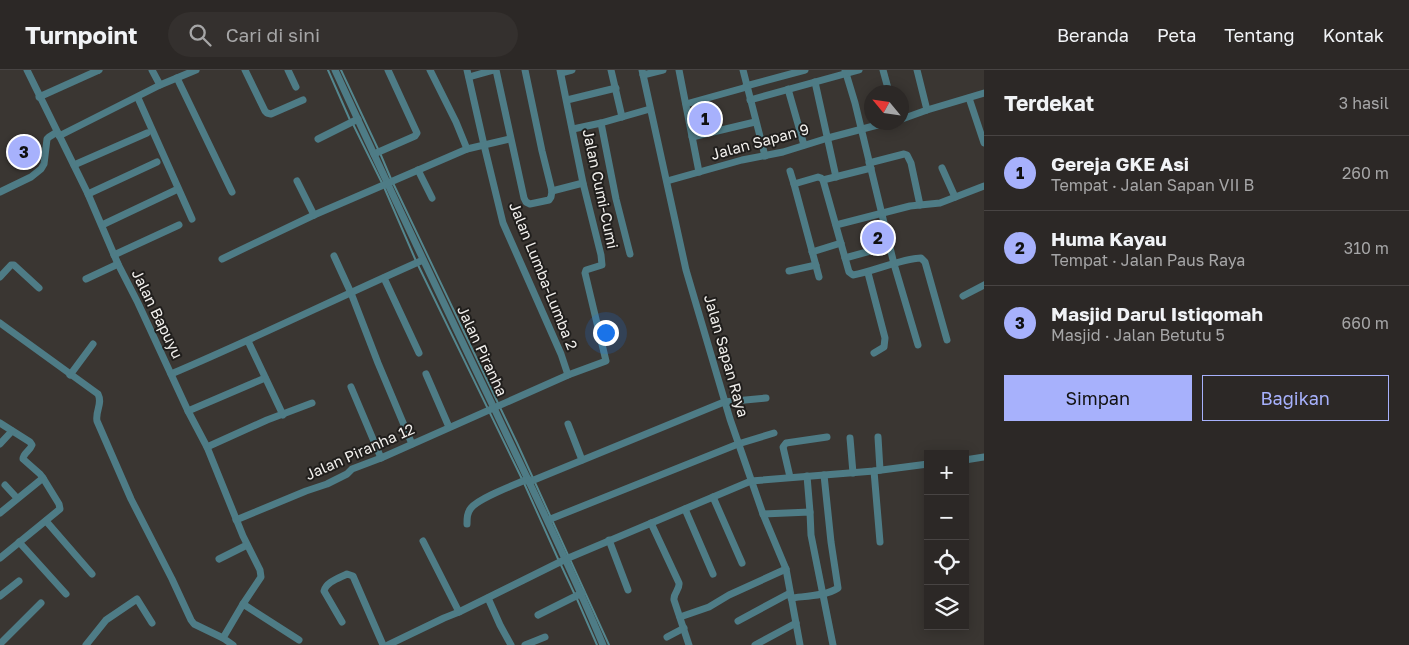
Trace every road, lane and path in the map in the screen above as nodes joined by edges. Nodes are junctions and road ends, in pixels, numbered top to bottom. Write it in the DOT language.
graph roads {
  1 [pos="27,70"];
  2 [pos="99,70"];
  3 [pos="152,70"];
  4 [pos="196,70"];
  5 [pos="245,70"];
  6 [pos="288,70"];
  7 [pos="335,70"];
  8 [pos="388,70"];
  9 [pos="430,70"];
  10 [pos="495,70"];
  11 [pos="525,70"];
  12 [pos="572,70"];
  13 [pos="611,70"];
  14 [pos="663,70"];
  15 [pos="678,70"];
  16 [pos="743,70"];
  17 [pos="805,70"];
  18 [pos="859,70"];
  19 [pos="883,70"];
  20 [pos="917,70"];
  21 [pos="561,71"];
  22 [pos="846,72"];
  23 [pos="642,73"];
  24 [pos="468,74"];
  25 [pos="177,78"];
  26 [pos="816,82"];
  27 [pos="160,85"];
  28 [pos="887,85"];
  29 [pos="747,86"];
  30 [pos="296,87"];
  31 [pos="616,88"];
  32 [pos="788,89"];
  33 [pos="984,93"];
  34 [pos="39,97"];
  35 [pos="138,98"];
  36 [pos="969,98"];
  37 [pos="303,100"];
  38 [pos="567,100"];
  39 [pos="750,100"];
  40 [pos="686,104"];
  41 [pos="650,109"];
  42 [pos="926,110"];
  43 [pos="909,116"];
  44 [pos="622,117"];
  45 [pos="358,119"];
  46 [pos="755,122"];
  47 [pos="602,123"];
  48 [pos="981,125"];
  49 [pos="573,129"];
  50 [pos="864,130"];
  51 [pos="861,131"];
  52 [pos="147,133"];
  53 [pos="58,134"];
  54 [pos="692,138"];
  55 [pos="828,138"];
  56 [pos="318,139"];
  57 [pos="510,139"];
  58 [pos="984,143"];
  59 [pos="484,144"];
  60 [pos="804,145"];
  61 [pos="467,149"];
  62 [pos="374,154"];
  63 [pos="765,156"];
  64 [pos="157,162"];
  65 [pos="74,165"];
  66 [pos="870,165"];
  67 [pos="942,168"];
  68 [pos="418,170"];
  69 [pos="790,171"];
  70 [pos="700,172"];
  71 [pos="836,177"];
  72 [pos="823,180"];
  73 [pos="297,181"];
  74 [pos="667,181"];
  75 [pos="388,182"];
  76 [pos="583,183"];
  77 [pos="794,184"];
  78 [pos="984,186"];
  79 [pos="178,189"];
  80 [pos="552,191"];
  81 [pos="0,192"];
  82 [pos="232,192"];
  83 [pos="88,194"];
  84 [pos="955,197"];
  85 [pos="432,198"];
  86 [pos="920,205"];
  87 [pos="882,213"];
  88 [pos="314,215"];
  89 [pos="192,219"];
  90 [pos="179,225"];
  91 [pos="836,225"];
  92 [pos="102,226"];
  93 [pos="841,243"];
  94 [pos="889,246"];
  95 [pos="812,252"];
  96 [pos="630,254"];
  97 [pos="114,255"];
  98 [pos="334,256"];
  99 [pos="845,258"];
  100 [pos="222,259"];
  101 [pos="423,260"];
  102 [pos="118,264"];
  103 [pos="894,264"];
  104 [pos="816,265"];
  105 [pos="789,271"];
  106 [pos="868,272"];
  107 [pos="0,277"];
  108 [pos="819,277"];
  109 [pos="384,278"];
  110 [pos="86,279"];
  111 [pos="984,285"];
  112 [pos="39,288"];
  113 [pos="351,293"];
  114 [pos="963,296"];
  115 [pos="0,323"];
  116 [pos="947,340"];
  117 [pos="248,341"];
  118 [pos="93,344"];
  119 [pos="918,345"];
  120 [pos="419,353"];
  121 [pos="874,353"];
  122 [pos="606,361"];
  123 [pos="171,374"];
  124 [pos="426,374"];
  125 [pos="70,375"];
  126 [pos="568,375"];
  127 [pos="265,378"];
  128 [pos="351,387"];
  129 [pos="766,398"];
  130 [pos="724,402"];
  131 [pos="312,403"];
  132 [pos="494,408"];
  133 [pos="188,411"];
  134 [pos="283,414"];
  135 [pos="0,423"];
  136 [pos="568,424"];
  137 [pos="449,427"];
  138 [pos="12,431"];
  139 [pos="774,433"];
  140 [pos="878,436"];
  141 [pos="827,437"];
  142 [pos="850,438"];
  143 [pos="0,444"];
  144 [pos="412,444"];
  145 [pos="738,444"];
  146 [pos="207,447"];
  147 [pos="984,457"];
  148 [pos="381,458"];
  149 [pos="969,459"];
  150 [pos="582,460"];
  151 [pos="924,465"];
  152 [pos="877,471"];
  153 [pos="853,473"];
  154 [pos="824,475"];
  155 [pos="807,476"];
  156 [pos="790,477"];
  157 [pos="42,478"];
  158 [pos="528,480"];
  159 [pos="751,481"];
  160 [pos="5,485"];
  161 [pos="713,496"];
  162 [pos="17,498"];
  163 [pos="684,509"];
  164 [pos="810,512"];
  165 [pos="0,513"];
  166 [pos="763,514"];
  167 [pos="236,520"];
  168 [pos="548,520"];
  169 [pos="46,521"];
  170 [pos="651,523"];
  171 [pos="467,524"];
  172 [pos="422,540"];
  173 [pos="610,540"];
  174 [pos="19,542"];
  175 [pos="880,542"];
  176 [pos="247,545"];
  177 [pos="0,558"];
  178 [pos="219,559"];
  179 [pos="566,559"];
  180 [pos="742,564"];
  181 [pos="786,569"];
  182 [pos="92,574"];
  183 [pos="713,574"];
  184 [pos="20,580"];
  185 [pos="628,590"];
  186 [pos="582,593"];
  187 [pos="822,593"];
  188 [pos="66,594"];
  189 [pos="791,595"];
  190 [pos="0,596"];
  191 [pos="488,598"];
  192 [pos="41,604"];
  193 [pos="242,604"];
  194 [pos="459,612"];
  195 [pos="538,614"];
  196 [pos="680,617"];
  197 [pos="738,621"];
  198 [pos="342,622"];
  199 [pos="152,623"];
  200 [pos="796,623"];
  201 [pos="684,628"];
  202 [pos="545,637"];
  203 [pos="668,637"];
  204 [pos="223,638"];
  205 [pos="299,640"];
  206 [pos="0,644"];
  207 [pos="758,644"];
  208 [pos="86,645"];
  209 [pos="233,645"];
  210 [pos="383,645"];
  211 [pos="388,645"];
  212 [pos="512,645"];
  213 [pos="524,645"];
  214 [pos="603,645"];
  215 [pos="689,645"];
  216 [pos="800,645"];
  217 [pos="833,645"];
  1 -- 34 [label="street, Jalan Bapuyu"];
  2 -- 34 [label="street"];
  3 -- 27 [label="street"];
  4 -- 25 [label="street"];
  5 -- 37 [label="street"];
  6 -- 30 [label="street"];
  7 -- 45 [label="street, Jalan Piranha"];
  8 -- 62 [label="street"];
  9 -- 61 [label="street"];
  10 -- 24 [label="street"];
  10 -- 57 [label="street"];
  11 -- 80 [label="street"];
  12 -- 21 [label="street"];
  13 -- 31 [label="street"];
  14 -- 23 [label="street"];
  15 -- 40 [label="street"];
  16 -- 29 [label="street"];
  17 -- 29 [label="street"];
  18 -- 22 [label="street"];
  19 -- 28 [label="street"];
  20 -- 42 [label="street"];
  21 -- 38 [label="street, Jalan Cumi-Cumi"];
  22 -- 26 [label="street"];
  22 -- 51 [label="street"];
  23 -- 41 [label="street, Jalan Sapan Raya"];
  24 -- 59 [label="street, Jalan Lumba-Lumba 2"];
  25 -- 27 [label="street"];
  25 -- 82 [label="street"];
  26 -- 32 [label="street"];
  26 -- 55 [label="street"];
  27 -- 35 [label="street"];
  29 -- 39 [label="street"];
  29 -- 40 [label="street"];
  31 -- 38 [label="street"];
  31 -- 44 [label="street"];
  32 -- 39 [label="street"];
  32 -- 60 [label="street"];
  33 -- 36 [label="street"];
  34 -- 53 [label="street, Jalan Bapuyu"];
  35 -- 53 [label="street"];
  35 -- 79 [label="street"];
  36 -- 42 [label="street"];
  36 -- 48 [label="street"];
  38 -- 49 [label="street, Jalan Cumi-Cumi"];
  39 -- 46 [label="street"];
  40 -- 54 [label="street"];
  41 -- 44 [label="street"];
  41 -- 74 [label="street, Jalan Sapan Raya"];
  42 -- 43 [label="street"];
  44 -- 47 [label="street"];
  45 -- 56 [label="street"];
  45 -- 62 [label="street, Jalan Piranha"];
  46 -- 54 [label="street"];
  46 -- 63 [label="street"];
  47 -- 49 [label="street"];
  47 -- 96 [label="street"];
  48 -- 58 [label="street"];
  49 -- 76 [label="street, Jalan Cumi-Cumi"];
  50 -- 51 [label="street, Jalan Sapan 9"];
  51 -- 55 [label="street, Jalan Sapan 9"];
  51 -- 66 [label="street"];
  52 -- 65 [label="street"];
  53 -- 65 [label="street, Jalan Bapuyu"];
  53 -- 81 [label="street"];
  54 -- 70 [label="street"];
  55 -- 60 [label="street, Jalan Sapan 9"];
  55 -- 71 [label="street"];
  57 -- 59 [label="street"];
  57 -- 80 [label="street"];
  59 -- 61 [label="street"];
  59 -- 126 [label="street, Jalan Lumba-Lumba 2"];
  60 -- 63 [label="street, Jalan Sapan 9"];
  61 -- 68 [label="street"];
  62 -- 75 [label="street, Jalan Piranha"];
  63 -- 70 [label="street, Jalan Sapan 9"];
  64 -- 83 [label="street"];
  65 -- 83 [label="street, Jalan Bapuyu"];
  66 -- 71 [label="street"];
  66 -- 86 [label="street"];
  66 -- 87 [label="street"];
  67 -- 84 [label="street"];
  68 -- 75 [label="street"];
  68 -- 85 [label="street"];
  69 -- 77 [label="street"];
  70 -- 74 [label="street, Jalan Sapan 9"];
  71 -- 72 [label="street"];
  72 -- 77 [label="street"];
  72 -- 91 [label="street"];
  73 -- 88 [label="street"];
  74 -- 130 [label="street, Jalan Sapan Raya"];
  75 -- 88 [label="street"];
  75 -- 101 [label="street, Jalan Piranha"];
  76 -- 80 [label="street"];
  76 -- 122 [label="street, Jalan Cumi-Cumi"];
  77 -- 95 [label="street"];
  78 -- 84 [label="street"];
  79 -- 89 [label="street"];
  79 -- 92 [label="street"];
  83 -- 92 [label="street, Jalan Bapuyu"];
  84 -- 86 [label="street"];
  86 -- 87 [label="street"];
  87 -- 91 [label="street"];
  87 -- 94 [label="street"];
  88 -- 100 [label="street"];
  90 -- 97 [label="street"];
  91 -- 93 [label="street"];
  92 -- 97 [label="street, Jalan Bapuyu"];
  93 -- 95 [label="street"];
  93 -- 99 [label="street"];
  94 -- 99 [label="street"];
  94 -- 103 [label="street"];
  95 -- 104 [label="street"];
  97 -- 102 [label="street, Jalan Bapuyu"];
  98 -- 113 [label="street"];
  99 -- 106 [label="street"];
  101 -- 109 [label="street, Jalan Bapuyu"];
  101 -- 132 [label="street, Jalan Piranha"];
  102 -- 110 [label="street"];
  102 -- 123 [label="street, Jalan Bapuyu"];
  103 -- 106 [label="street"];
  103 -- 116 [label="street"];
  103 -- 119 [label="street"];
  104 -- 105 [label="street"];
  104 -- 108 [label="street"];
  106 -- 121 [label="street"];
  107 -- 112 [label="street"];
  109 -- 113 [label="street, Jalan Bapuyu"];
  109 -- 120 [label="street"];
  111 -- 114 [label="street"];
  113 -- 117 [label="street, Jalan Bapuyu"];
  113 -- 144 [label="street"];
  115 -- 125 [label="street"];
  117 -- 123 [label="street, Jalan Bapuyu"];
  117 -- 127 [label="street"];
  118 -- 125 [label="street"];
  122 -- 126 [label="street, Jalan Piranha 12"];
  123 -- 133 [label="street"];
  124 -- 137 [label="street"];
  125 -- 204 [label="street"];
  126 -- 132 [label="street, Jalan Piranha 12"];
  127 -- 133 [label="street"];
  127 -- 134 [label="street"];
  128 -- 148 [label="street"];
  129 -- 130 [label="street"];
  130 -- 145 [label="street, Jalan Sapan Raya"];
  130 -- 150 [label="street"];
  131 -- 134 [label="street"];
  132 -- 137 [label="street, Jalan Piranha 12"];
  132 -- 158 [label="street, Jalan Piranha"];
  133 -- 146 [label="street"];
  134 -- 146 [label="street"];
  135 -- 138 [label="street"];
  136 -- 150 [label="street"];
  137 -- 144 [label="street, Jalan Piranha 12"];
  138 -- 143 [label="street"];
  138 -- 157 [label="street"];
  139 -- 145 [label="street"];
  140 -- 152 [label="street"];
  141 -- 156 [label="street"];
  142 -- 153 [label="street"];
  144 -- 148 [label="street, Jalan Piranha 12"];
  145 -- 159 [label="street, Jalan Sapan Raya"];
  145 -- 168 [label="street"];
  146 -- 167 [label="street"];
  147 -- 149 [label="street"];
  148 -- 167 [label="street, Jalan Piranha 12"];
  150 -- 158 [label="street"];
  151 -- 152 [label="street"];
  152 -- 153 [label="street"];
  152 -- 175 [label="street"];
  153 -- 154 [label="street"];
  154 -- 155 [label="street"];
  154 -- 187 [label="street"];
  155 -- 156 [label="street"];
  155 -- 164 [label="street"];
  156 -- 159 [label="street"];
  157 -- 162 [label="street"];
  157 -- 169 [label="street"];
  158 -- 168 [label="street, Jalan Piranha"];
  158 -- 171 [label="street"];
  159 -- 161 [label="street"];
  159 -- 166 [label="street, Jalan Sapan Raya"];
  160 -- 162 [label="street"];
  161 -- 163 [label="street"];
  161 -- 180 [label="street"];
  162 -- 165 [label="street"];
  163 -- 170 [label="street"];
  163 -- 183 [label="street"];
  164 -- 166 [label="street"];
  164 -- 187 [label="street"];
  166 -- 181 [label="street, Jalan Sapan Raya"];
  167 -- 176 [label="street"];
  168 -- 179 [label="street, Jalan Piranha"];
  169 -- 174 [label="street"];
  169 -- 182 [label="street"];
  170 -- 173 [label="street"];
  170 -- 196 [label="street"];
  172 -- 194 [label="street"];
  173 -- 179 [label="street"];
  173 -- 185 [label="street"];
  174 -- 177 [label="street"];
  174 -- 188 [label="street"];
  176 -- 178 [label="street"];
  176 -- 193 [label="street"];
  179 -- 186 [label="street, Jalan Piranha"];
  179 -- 191 [label="street"];
  181 -- 189 [label="street, Jalan Sapan Raya"];
  181 -- 196 [label="street"];
  184 -- 190 [label="street"];
  186 -- 195 [label="street"];
  186 -- 214 [label="street, Jalan Piranha"];
  187 -- 189 [label="street"];
  187 -- 217 [label="street"];
  189 -- 197 [label="street"];
  189 -- 200 [label="street, Jalan Sapan Raya"];
  191 -- 194 [label="street"];
  191 -- 212 [label="street"];
  192 -- 206 [label="street"];
  193 -- 204 [label="street"];
  193 -- 205 [label="street"];
  194 -- 211 [label="street"];
  196 -- 201 [label="street"];
  198 -- 210 [label="street"];
  199 -- 208 [label="street"];
  200 -- 207 [label="street"];
  200 -- 216 [label="street, Jalan Sapan Raya"];
  201 -- 203 [label="street"];
  201 -- 215 [label="street"];
  202 -- 213 [label="street"];
  204 -- 209 [label="street"];
}
